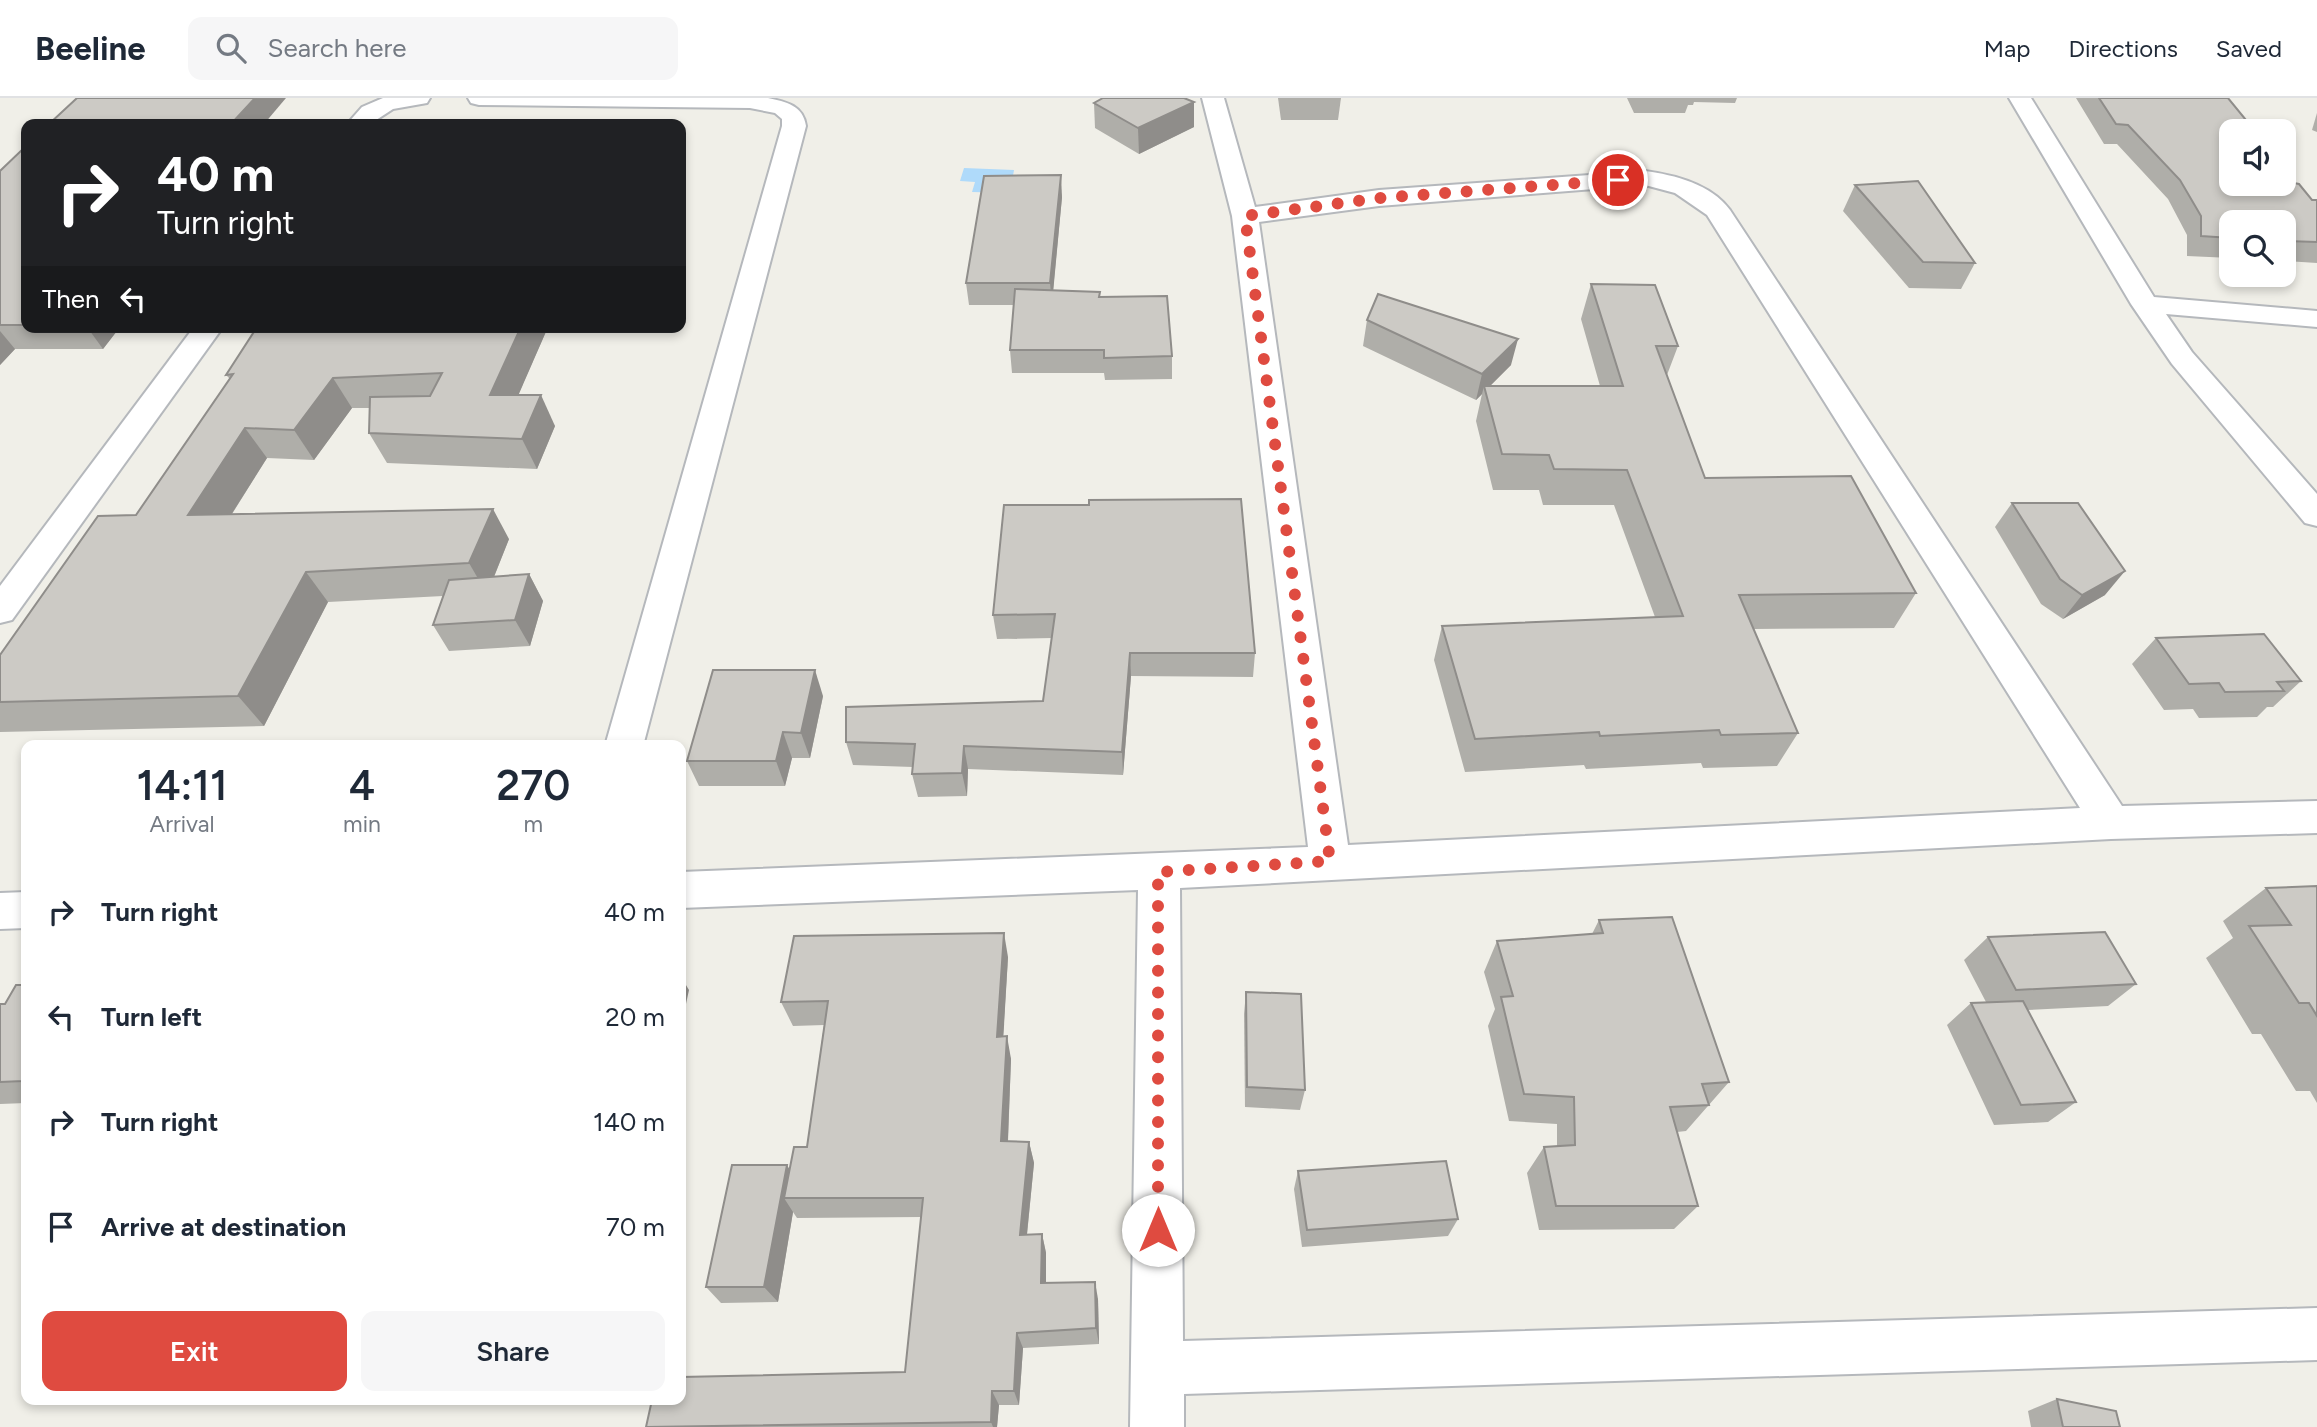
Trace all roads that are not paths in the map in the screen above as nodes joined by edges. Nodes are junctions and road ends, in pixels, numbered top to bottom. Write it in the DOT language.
graph roads {
  1 [pos="419,98"];
  2 [pos="479,98"];
  3 [pos="1213,98"];
  4 [pos="2020,98"];
  5 [pos="363,119"];
  6 [pos="1245,216"];
  7 [pos="2145,304"];
  8 [pos="2317,319"];
  9 [pos="205,333"];
  10 [pos="2317,515"];
  11 [pos="0,611"];
  12 [pos="626,740"];
  13 [pos="2317,817"];
  14 [pos="2111,823"];
  15 [pos="1330,861"];
  16 [pos="1158,872"];
  17 [pos="686,890"];
  18 [pos="0,911"];
  19 [pos="21,911"];
  20 [pos="2317,1334"];
  21 [pos="1158,1368"];
  22 [pos="1157,1427"];
  1 -- 5 [label="street"];
  2 -- 12 [label="street"];
  3 -- 6 [label="street"];
  4 -- 7 [label="street"];
  6 -- 14 [label="street"];
  6 -- 15 [label="street"];
  7 -- 8 [label="street"];
  7 -- 10 [label="street"];
  9 -- 11 [label="street"];
  13 -- 14 [label="street"];
  14 -- 15 [label="street"];
  15 -- 16 [label="street"];
  16 -- 17 [label="street"];
  16 -- 21 [label="street"];
  18 -- 19 [label="street"];
  20 -- 21 [label="street"];
  21 -- 22 [label="street"];
}
